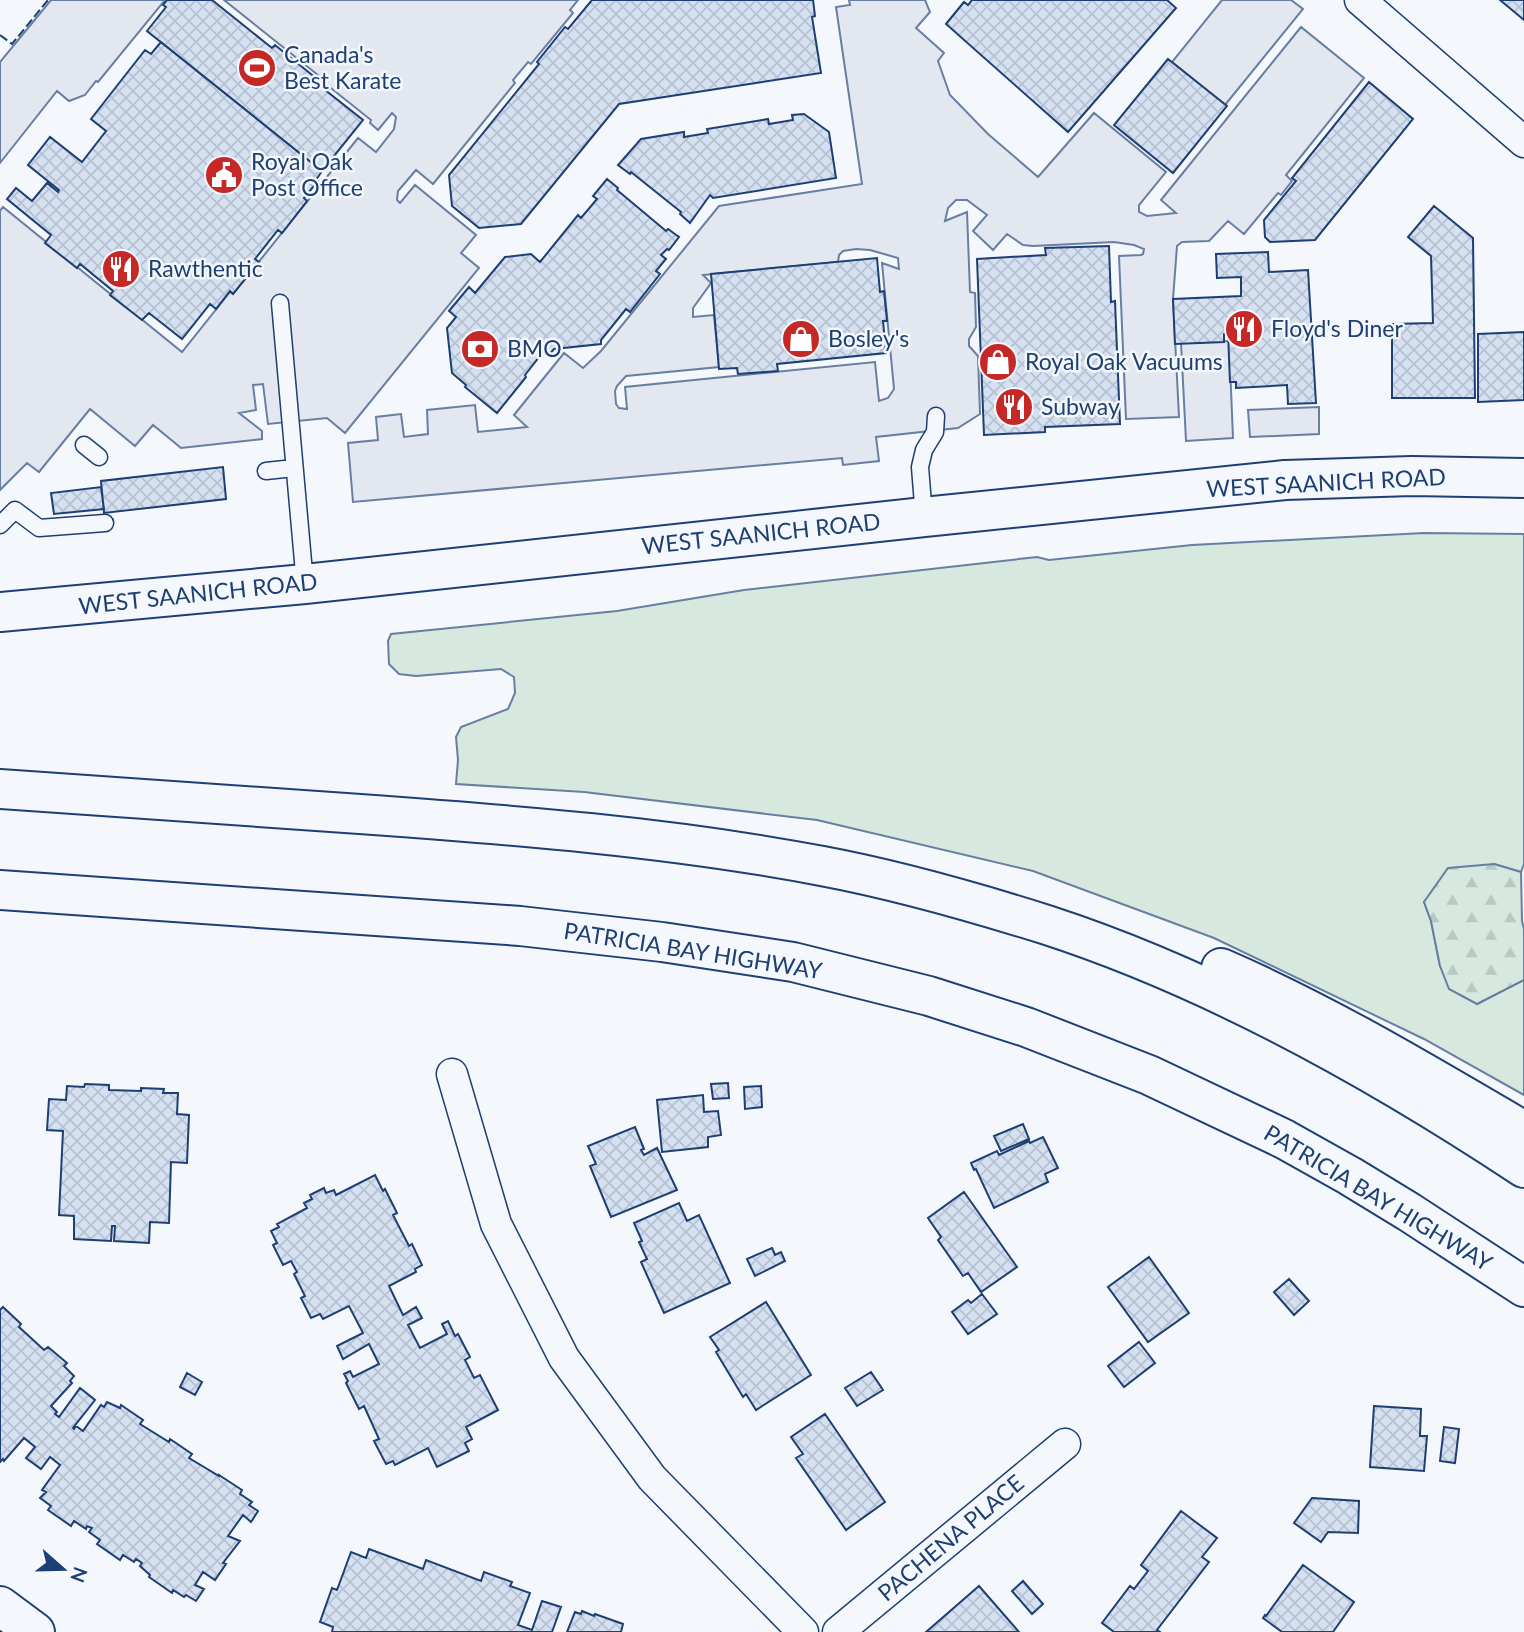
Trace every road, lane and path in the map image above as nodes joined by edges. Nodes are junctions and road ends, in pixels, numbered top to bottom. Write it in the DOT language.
graph roads {
  1 [pos="1360,0"];
  2 [pos="1524,142"];
  3 [pos="280,303"];
  4 [pos="936,416"];
  5 [pos="84,445"];
  6 [pos="99,457"];
  7 [pos="294,468"];
  8 [pos="265,471"];
  9 [pos="1524,478"];
  10 [pos="924,517"];
  11 [pos="105,523"];
  12 [pos="0,525"];
  13 [pos="305,583"];
  14 [pos="0,612"];
  15 [pos="0,789"];
  16 [pos="0,890"];
  17 [pos="942,894"];
  18 [pos="452,1073"];
  19 [pos="1524,1131"];
  20 [pos="1524,1168"];
  21 [pos="1409,1212"];
  22 [pos="1524,1287"];
  23 [pos="1524,1310"];
  24 [pos="1065,1444"];
  25 [pos="0,1606"];
  26 [pos="35,1632"];
  27 [pos="803,1632"];
  28 [pos="838,1632"];
  1 -- 2 [label="street"];
  3 -- 7 [label="lane"];
  4 -- 10 [label="lane"];
  5 -- 6 [label="lane"];
  7 -- 8 [label="lane"];
  7 -- 13 [label="lane"];
  9 -- 10 [label="main road, WEST SAANICH ROAD"];
  10 -- 13 [label="main road, WEST SAANICH ROAD"];
  11 -- 12 [label="lane"];
  13 -- 14 [label="main road, WEST SAANICH ROAD"];
  15 -- 17 [label="main road"];
  16 -- 21 [label="main road, PATRICIA BAY HIGHWAY"];
  17 -- 19 [label="main road"];
  17 -- 20 [label="main road"];
  18 -- 27 [label="street"];
  21 -- 22 [label="main road, PATRICIA BAY HIGHWAY"];
  21 -- 23 [label="main road"];
  24 -- 28 [label="street, PACHENA PLACE"];
  25 -- 26 [label="main road"];
}
